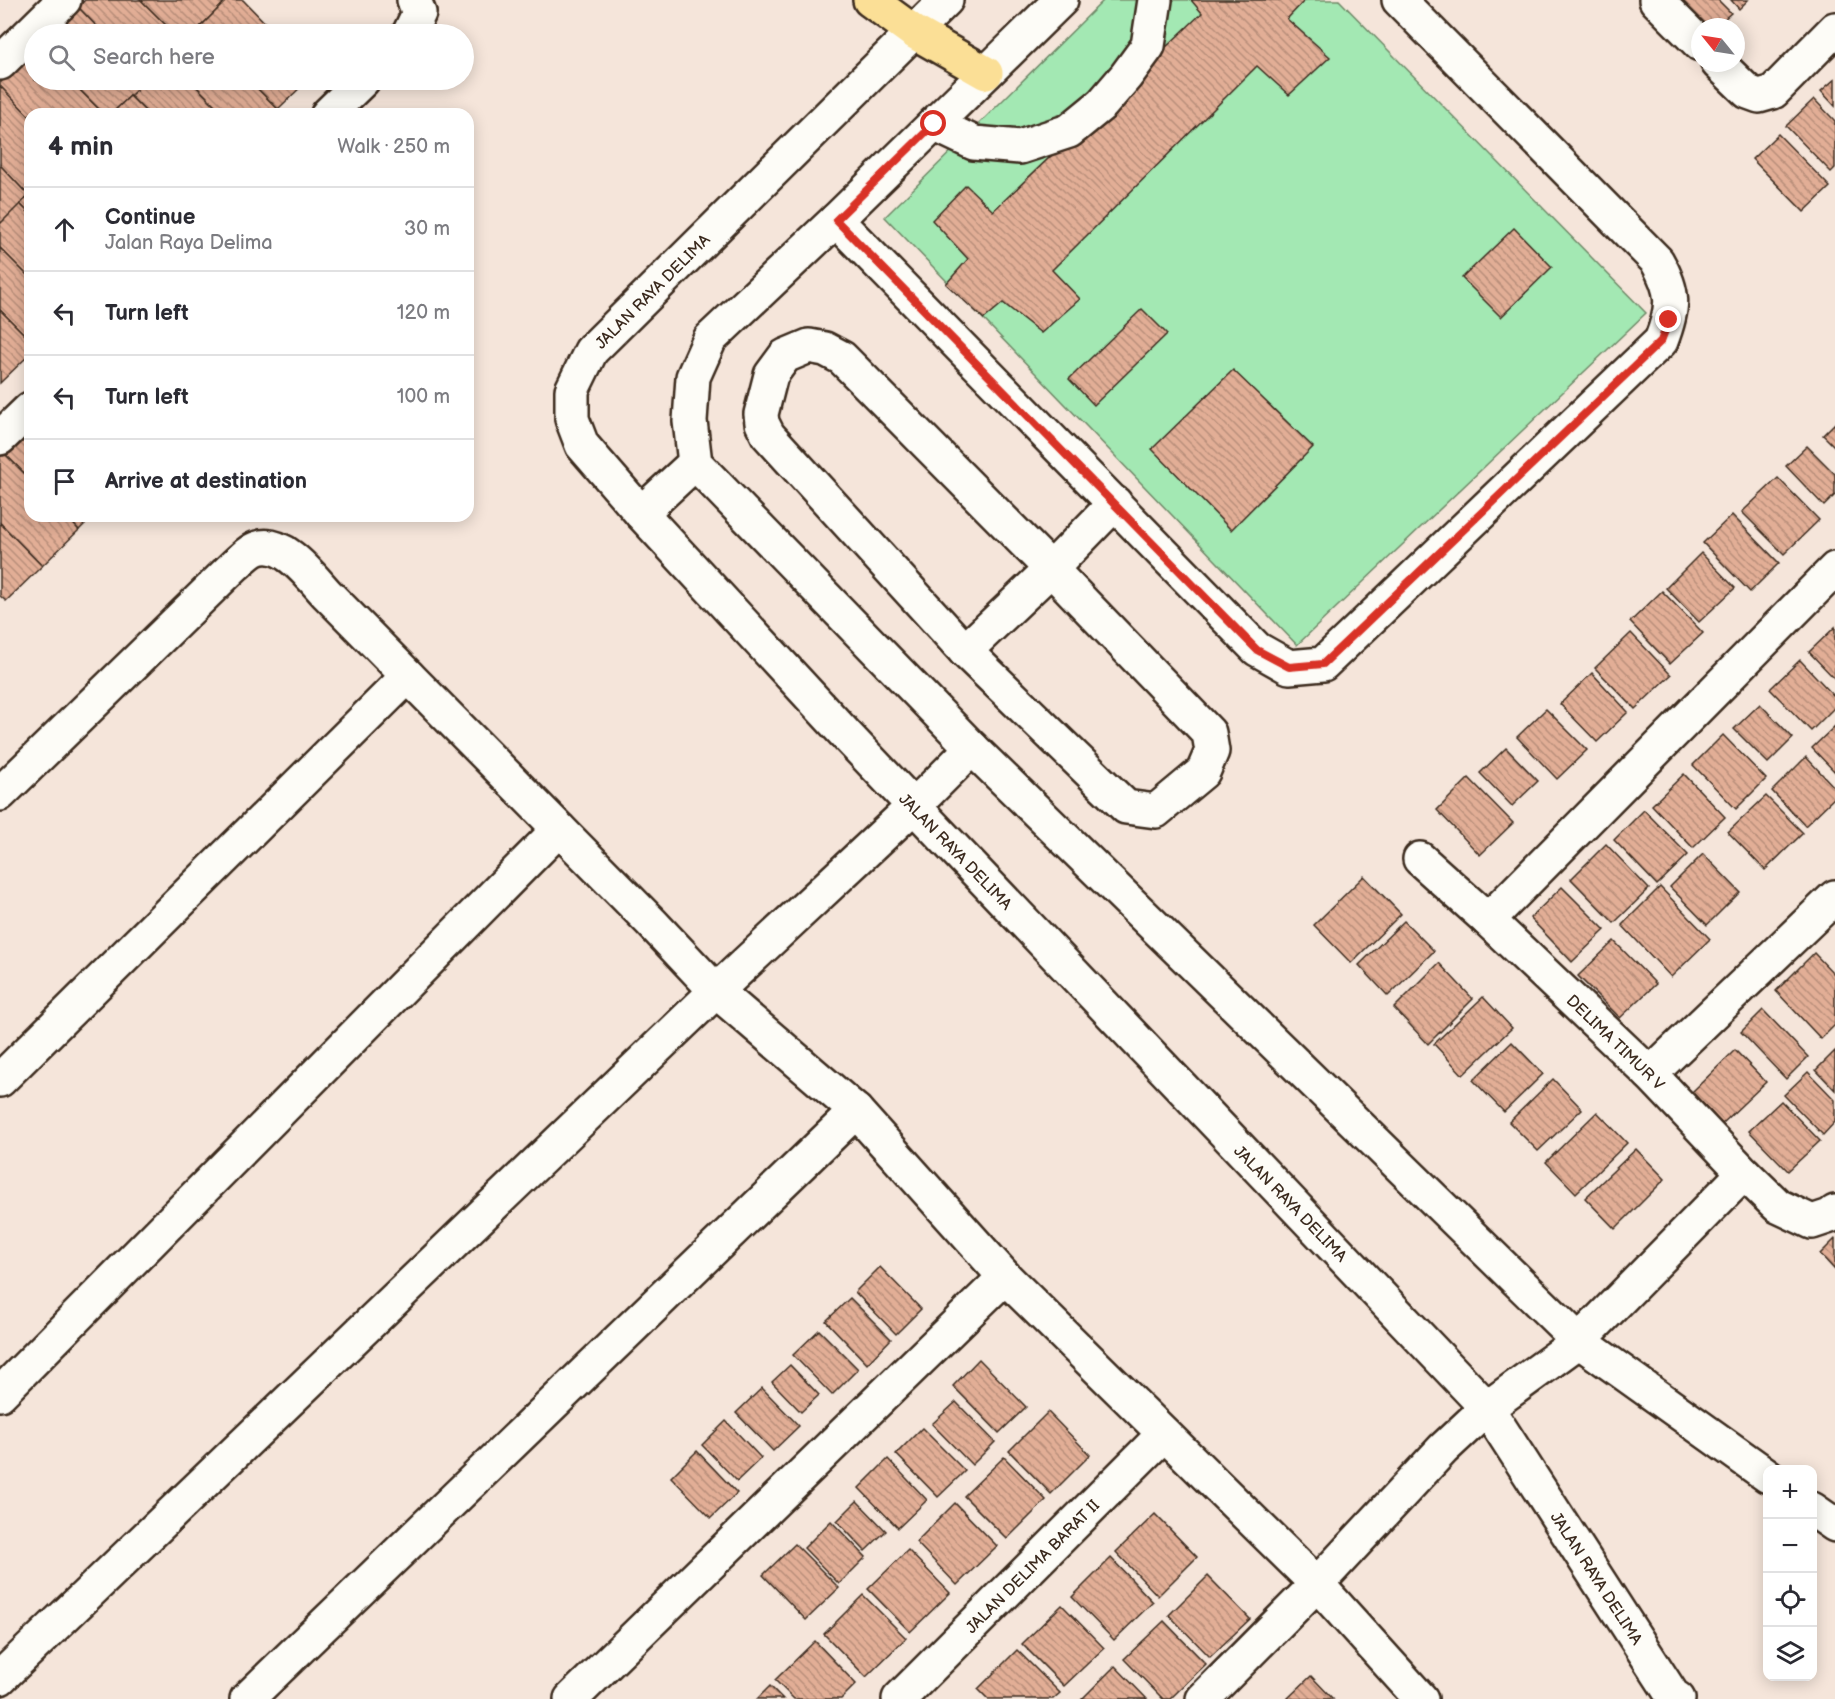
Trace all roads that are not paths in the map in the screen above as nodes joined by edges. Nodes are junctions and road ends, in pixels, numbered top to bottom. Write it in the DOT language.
graph roads {
  1 [pos="64,0"];
  2 [pos="414,0"];
  3 [pos="870,0"];
  4 [pos="946,0"];
  5 [pos="1061,0"];
  6 [pos="1155,0"];
  7 [pos="1399,0"];
  8 [pos="1656,0"];
  9 [pos="40,24"];
  10 [pos="414,24"];
  11 [pos="918,28"];
  12 [pos="1835,29"];
  13 [pos="1691,35"];
  14 [pos="24,39"];
  15 [pos="0,63"];
  16 [pos="991,68"];
  17 [pos="1727,72"];
  18 [pos="353,90"];
  19 [pos="334,108"];
  20 [pos="934,124"];
  21 [pos="836,220"];
  22 [pos="24,415"];
  23 [pos="0,438"];
  24 [pos="694,463"];
  25 [pos="1115,503"];
  26 [pos="641,513"];
  27 [pos="1051,569"];
  28 [pos="1835,569"];
  29 [pos="966,651"];
  30 [pos="408,676"];
  31 [pos="972,748"];
  32 [pos="0,794"];
  33 [pos="913,807"];
  34 [pos="559,829"];
  35 [pos="1420,859"];
  36 [pos="1835,897"];
  37 [pos="1488,920"];
  38 [pos="716,991"];
  39 [pos="1650,1074"];
  40 [pos="0,1080"];
  41 [pos="856,1111"];
  42 [pos="1744,1173"];
  43 [pos="1823,1217"];
  44 [pos="1005,1277"];
  45 [pos="1579,1341"];
  46 [pos="0,1394"];
  47 [pos="1487,1408"];
  48 [pos="1164,1434"];
  49 [pos="1763,1473"];
  50 [pos="1817,1512"];
  51 [pos="1835,1525"];
  52 [pos="1317,1584"];
  53 [pos="0,1678"];
  54 [pos="0,1689"];
  55 [pos="12,1699"];
  56 [pos="247,1699"];
  57 [pos="571,1699"];
  58 [pos="899,1699"];
  59 [pos="1203,1699"];
  60 [pos="1421,1699"];
  61 [pos="1678,1699"];
  1 -- 9 [label="street"];
  2 -- 10 [label="street"];
  3 -- 11 [label="main road"];
  4 -- 11 [label="street, JALAN RAYA DELIMA"];
  5 -- 16 [label="street"];
  6 -- 20 [label="street"];
  7 -- 25 [label="street"];
  8 -- 13 [label="street"];
  11 -- 16 [label="main road"];
  11 -- 26 [label="street, JALAN RAYA DELIMA"];
  12 -- 17 [label="street"];
  14 -- 15 [label="street"];
  16 -- 20 [label="street"];
  18 -- 19 [label="street"];
  20 -- 21 [label="street"];
  21 -- 24 [label="street"];
  21 -- 25 [label="street"];
  22 -- 23 [label="street"];
  24 -- 26 [label="street"];
  24 -- 31 [label="street"];
  25 -- 27 [label="street"];
  26 -- 33 [label="street, JALAN RAYA DELIMA"];
  27 -- 29 [label="street"];
  27 -- 29 [label="street"];
  27 -- 29 [label="street"];
  28 -- 37 [label="street"];
  30 -- 32 [label="street"];
  30 -- 34 [label="street"];
  30 -- 40 [label="street"];
  31 -- 33 [label="street"];
  31 -- 45 [label="street"];
  33 -- 38 [label="street"];
  33 -- 47 [label="street, JALAN RAYA DELIMA"];
  34 -- 38 [label="street"];
  34 -- 46 [label="street"];
  35 -- 37 [label="street, DELIMA TIMUR V"];
  36 -- 39 [label="street"];
  37 -- 39 [label="street, DELIMA TIMUR V"];
  38 -- 41 [label="street"];
  38 -- 53 [label="street"];
  39 -- 42 [label="street, DELIMA TIMUR V"];
  41 -- 44 [label="street"];
  41 -- 56 [label="street"];
  42 -- 43 [label="street, DELIMA TIMUR V"];
  42 -- 45 [label="street"];
  44 -- 48 [label="street"];
  44 -- 57 [label="street"];
  45 -- 47 [label="street"];
  45 -- 49 [label="street"];
  47 -- 52 [label="street"];
  47 -- 61 [label="street, JALAN RAYA DELIMA"];
  48 -- 52 [label="street"];
  48 -- 58 [label="street, JALAN DELIMA BARAT II"];
  50 -- 51 [label="street"];
  52 -- 59 [label="street"];
  52 -- 60 [label="street"];
  54 -- 55 [label="street"];
}
